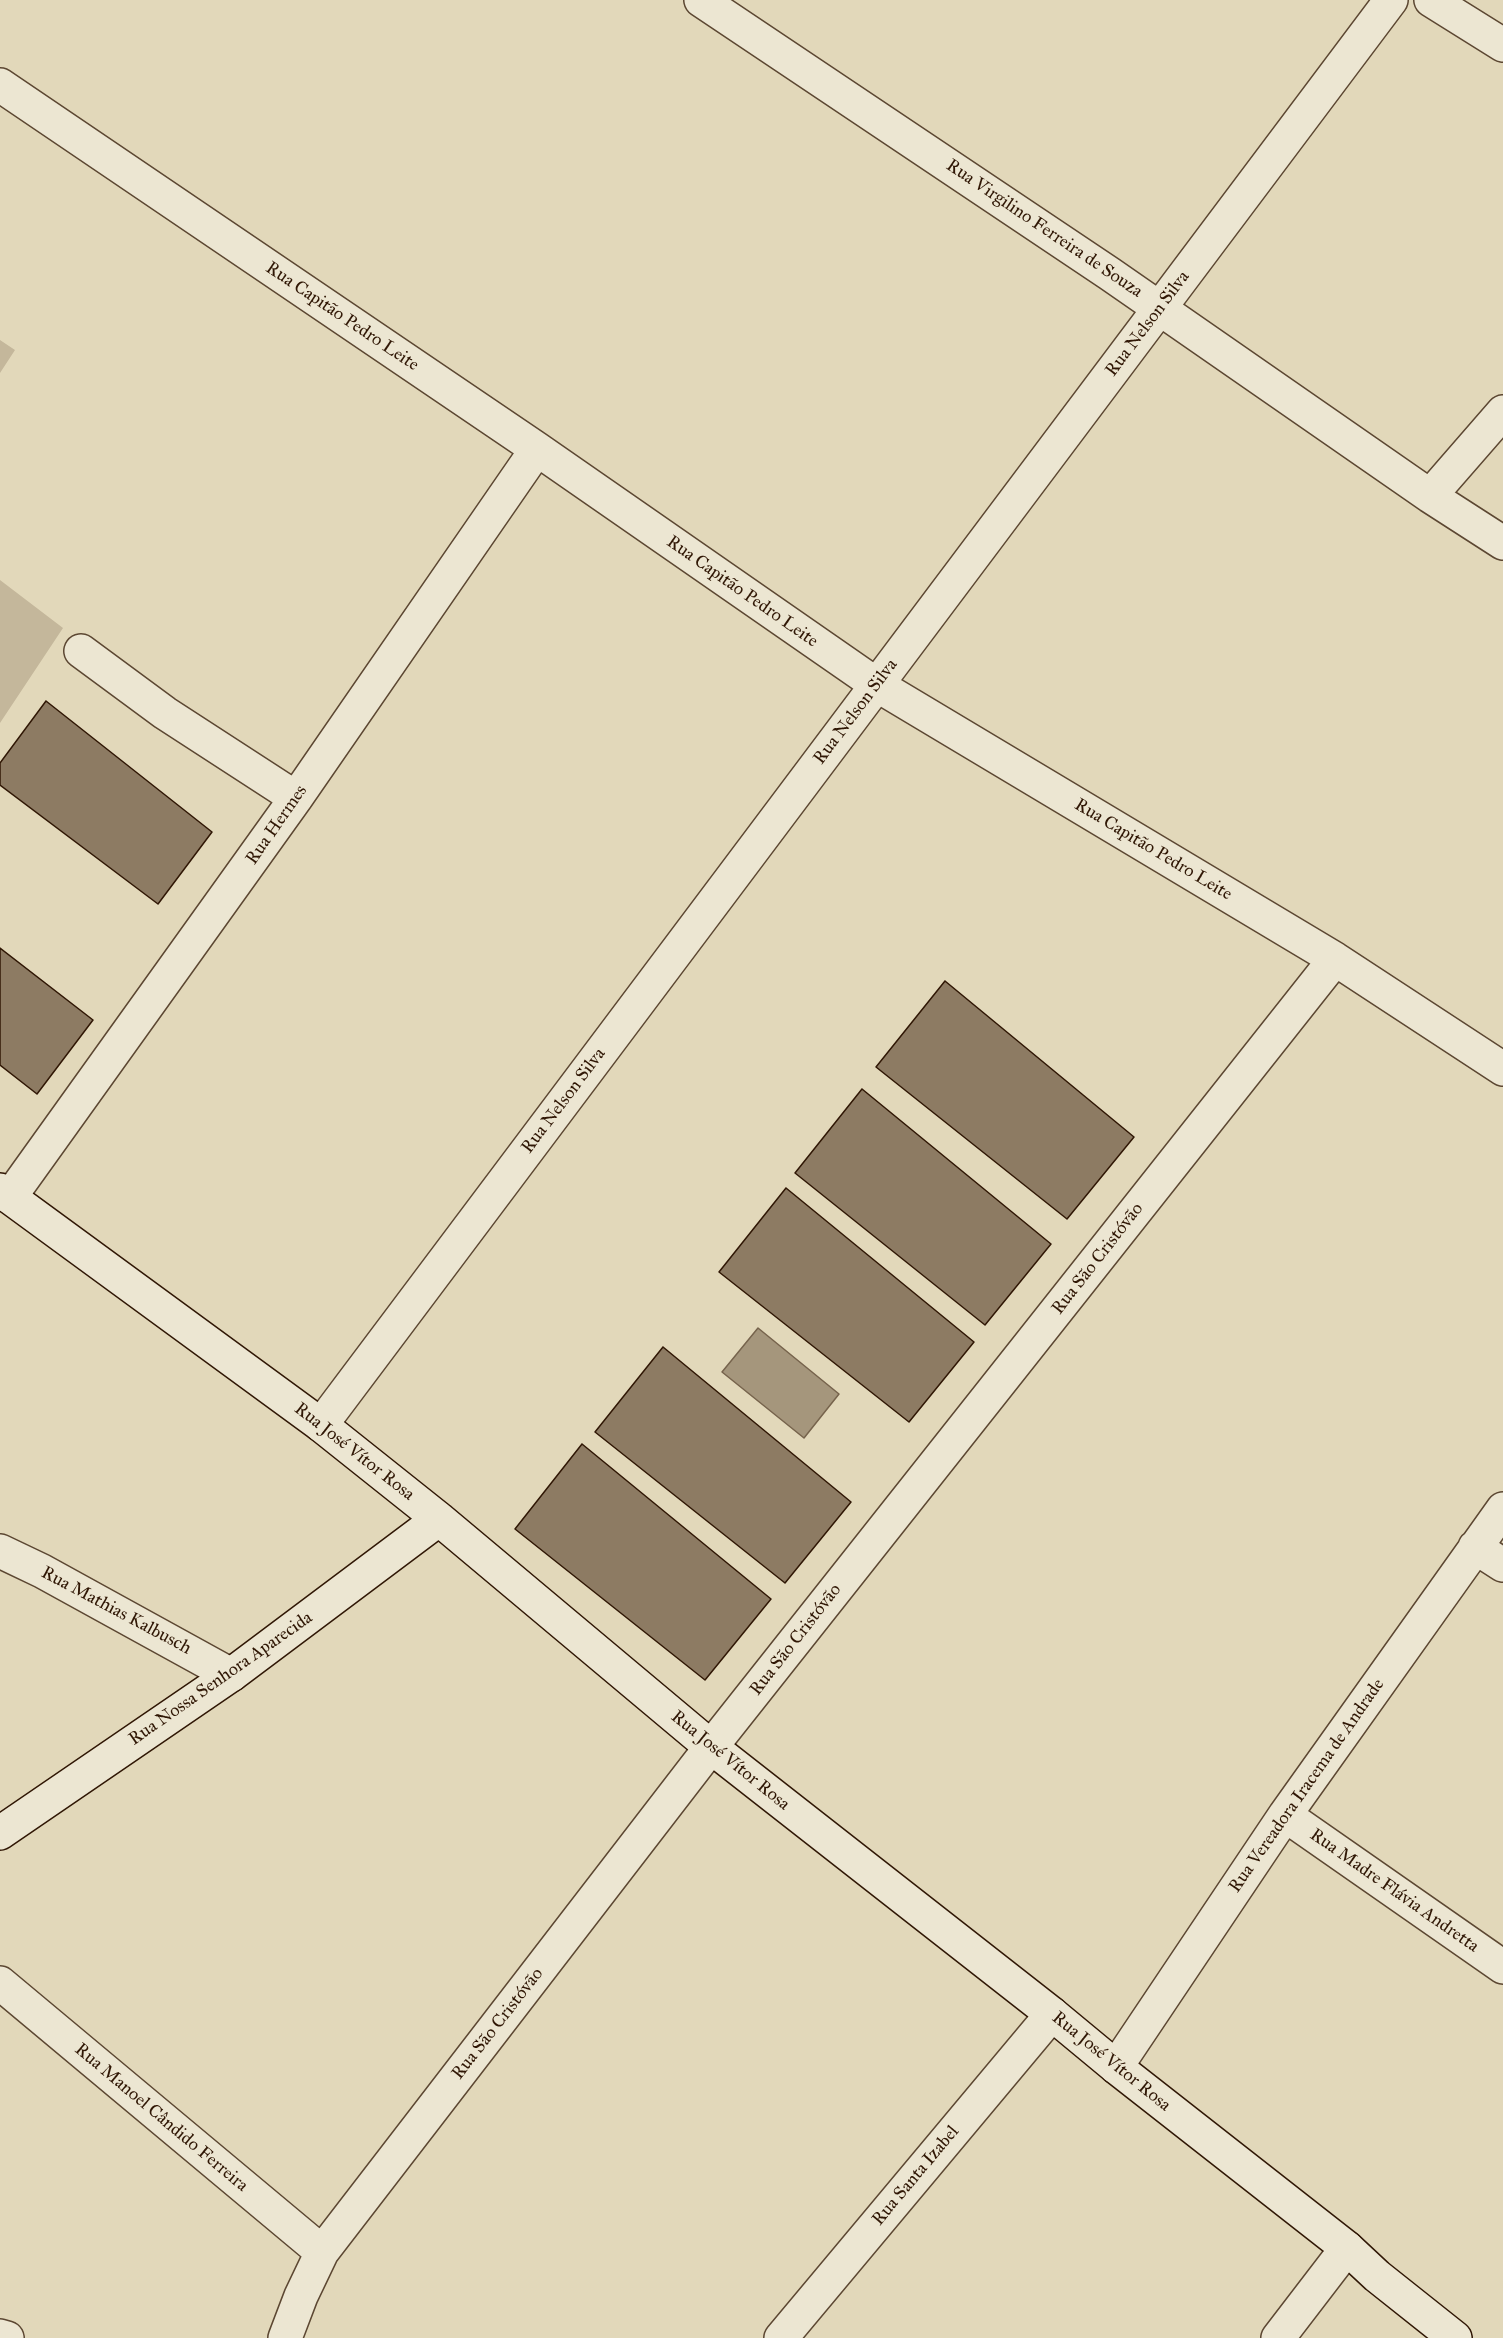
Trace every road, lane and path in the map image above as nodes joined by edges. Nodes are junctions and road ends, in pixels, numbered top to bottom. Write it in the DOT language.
graph roads {
  1 [pos="701,0"];
  2 [pos="1391,0"];
  3 [pos="1431,0"];
  4 [pos="1503,45"];
  5 [pos="0,85"];
  6 [pos="1160,308"];
  7 [pos="1503,412"];
  8 [pos="537,449"];
  9 [pos="1430,496"];
  10 [pos="1503,543"];
  11 [pos="81,651"];
  12 [pos="877,685"];
  13 [pos="296,798"];
  14 [pos="1335,959"];
  15 [pos="1503,1069"];
  16 [pos="5,1193"];
  17 [pos="321,1425"];
  18 [pos="1503,1509"];
  19 [pos="439,1519"];
  20 [pos="1475,1547"];
  21 [pos="0,1551"];
  22 [pos="1503,1565"];
  23 [pos="231,1675"];
  24 [pos="711,1747"];
  25 [pos="1285,1815"];
  26 [pos="0,1833"];
  27 [pos="1503,1967"];
  28 [pos="0,1983"];
  29 [pos="1052,2014"];
  30 [pos="1116,2067"];
  31 [pos="1347,2248"];
  32 [pos="322,2252"];
  33 [pos="0,2336"];
  34 [pos="7,2338"];
  35 [pos="285,2338"];
  36 [pos="781,2338"];
  37 [pos="1278,2338"];
  38 [pos="1455,2338"];
  1 -- 6 [label="street, Rua Virgilino Ferreira de Souza"];
  2 -- 6 [label="street, Rua Nelson Silva"];
  3 -- 4 [label="street"];
  5 -- 8 [label="street, Rua Capitão Pedro Leite"];
  6 -- 9 [label="street, Rua Virgilino Ferreira de Souza"];
  6 -- 12 [label="street, Rua Nelson Silva"];
  7 -- 9 [label="street"];
  8 -- 12 [label="street, Rua Capitão Pedro Leite"];
  8 -- 13 [label="street, Rua Hermes"];
  9 -- 10 [label="street, Rua Virgilino Ferreira de Souza"];
  11 -- 13 [label="street"];
  12 -- 14 [label="street, Rua Capitão Pedro Leite"];
  12 -- 17 [label="street, Rua Nelson Silva"];
  13 -- 16 [label="street, Rua Hermes"];
  14 -- 15 [label="street, Rua Capitão Pedro Leite"];
  14 -- 24 [label="street, Rua São Cristóvão"];
  16 -- 17 [label="street, Rua José Vítor Rosa"];
  17 -- 19 [label="street, Rua José Vítor Rosa"];
  18 -- 20 [label="street, Rua Vereadora Iracema de Andrade"];
  19 -- 23 [label="street, Rua Nossa Senhora Aparecida"];
  19 -- 24 [label="street, Rua José Vítor Rosa"];
  20 -- 22 [label="street"];
  20 -- 25 [label="street, Rua Vereadora Iracema de Andrade"];
  21 -- 23 [label="street, Rua Mathias Kalbusch"];
  23 -- 26 [label="street, Rua Nossa Senhora Aparecida"];
  24 -- 29 [label="street, Rua José Vítor Rosa"];
  24 -- 32 [label="street, Rua São Cristóvão"];
  25 -- 27 [label="street, Rua Madre Flávia Andretta"];
  25 -- 30 [label="street, Rua Vereadora Iracema de Andrade"];
  28 -- 32 [label="street, Rua Manoel Cândido Ferreira"];
  29 -- 30 [label="street, Rua José Vítor Rosa"];
  29 -- 36 [label="street, Rua Santa Izabel"];
  30 -- 31 [label="street, Rua José Vítor Rosa"];
  31 -- 37 [label="street"];
  31 -- 38 [label="street, Rua José Vítor Rosa"];
  32 -- 35 [label="street, Rua São Cristóvão"];
  33 -- 34 [label="street"];
}
